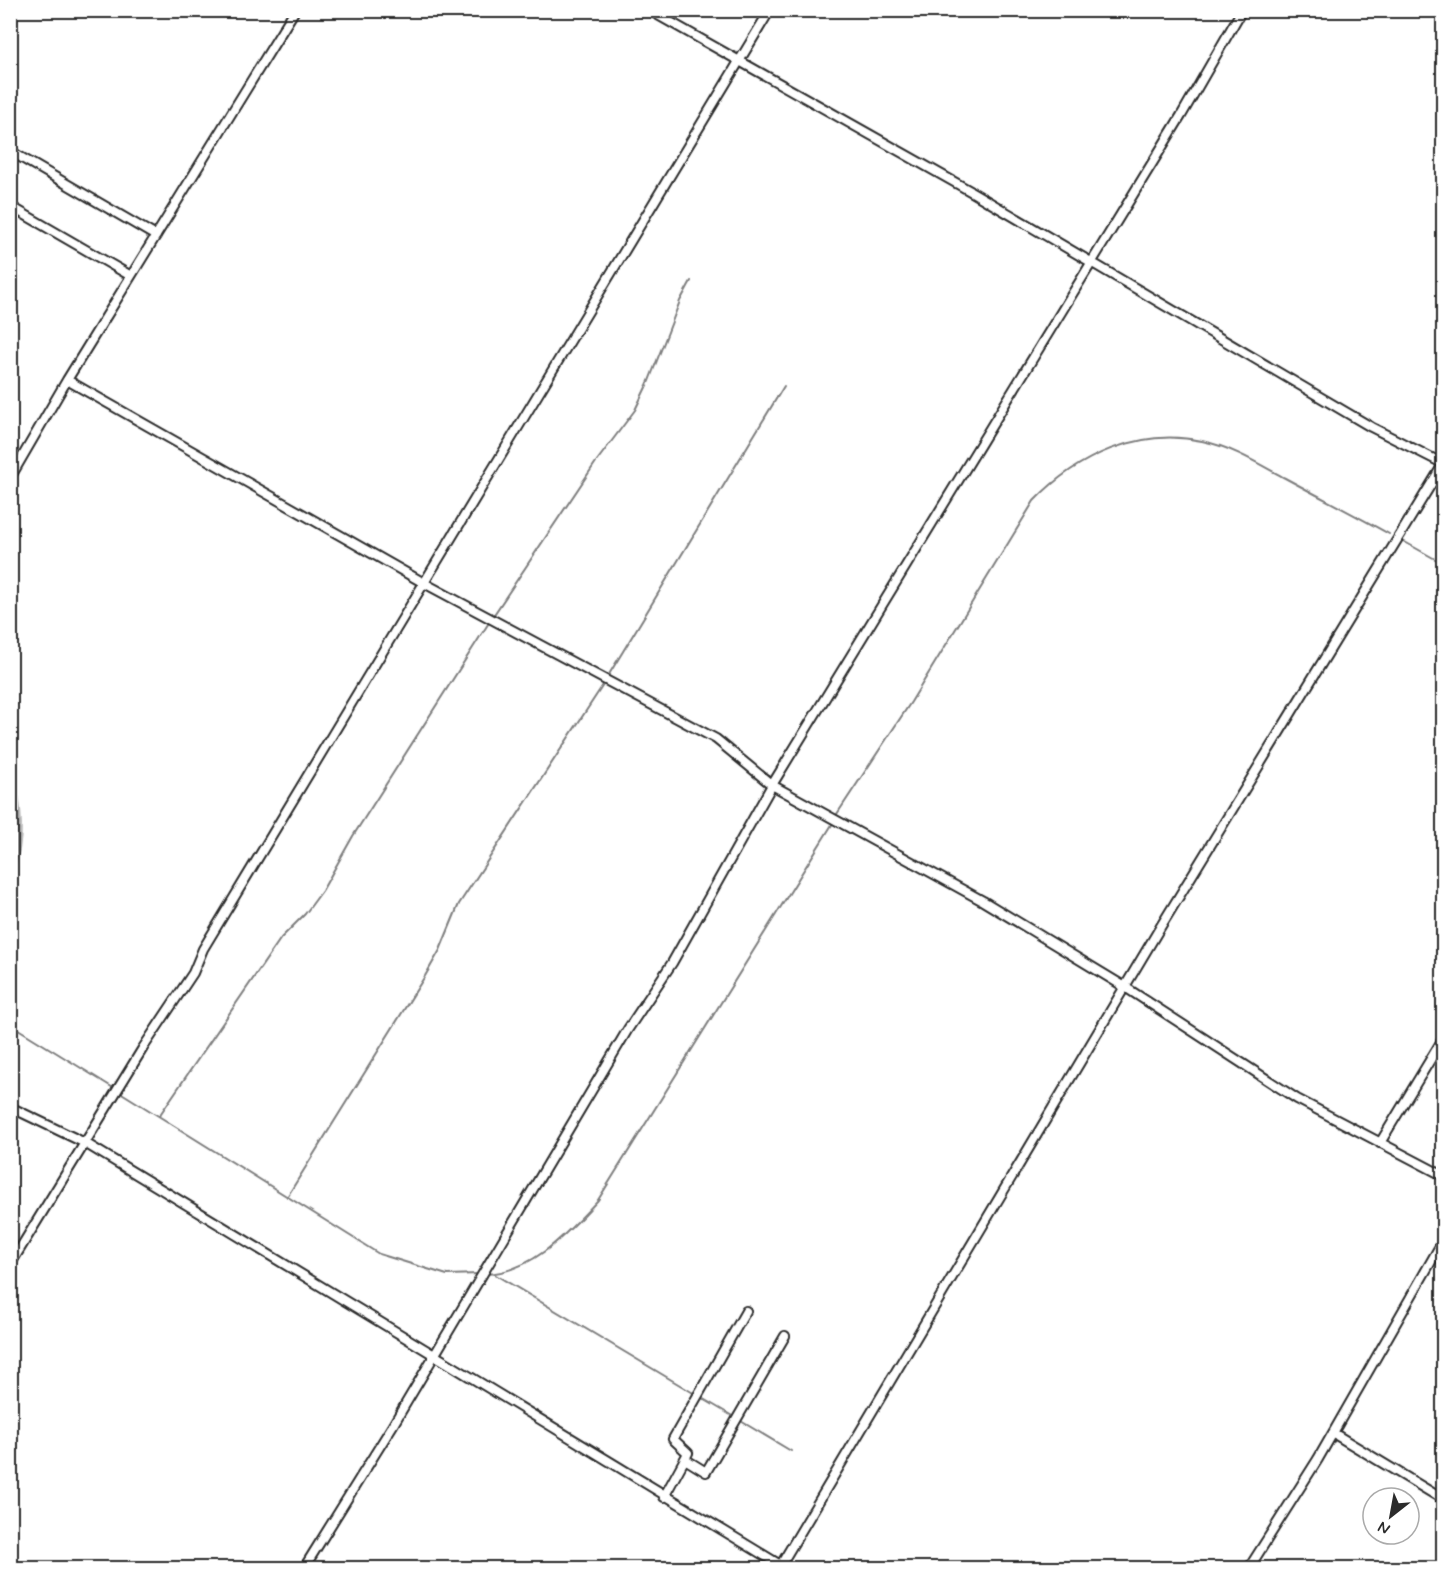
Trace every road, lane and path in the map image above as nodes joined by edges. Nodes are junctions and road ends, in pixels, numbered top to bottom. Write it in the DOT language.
graph roads {
  1 [pos="295,10"];
  2 [pos="649,10"];
  3 [pos="770,10"];
  4 [pos="1242,10"];
  5 [pos="741,62"];
  6 [pos="10,151"];
  7 [pos="10,206"];
  8 [pos="156,236"];
  9 [pos="1090,261"];
  10 [pos="132,276"];
  11 [pos="67,380"];
  12 [pos="1443,464"];
  13 [pos="10,478"];
  14 [pos="424,583"];
  15 [pos="772,785"];
  16 [pos="1125,987"];
  17 [pos="1443,1038"];
  18 [pos="10,1107"];
  19 [pos="85,1143"];
  20 [pos="1380,1143"];
  21 [pos="1443,1176"];
  22 [pos="1443,1239"];
  23 [pos="10,1264"];
  24 [pos="746,1311"];
  25 [pos="785,1336"];
  26 [pos="435,1354"];
  27 [pos="1333,1433"];
  28 [pos="685,1458"];
  29 [pos="664,1497"];
  30 [pos="1443,1500"];
  31 [pos="782,1568"];
  32 [pos="304,1569"];
  33 [pos="1249,1569"];
  1 -- 8 [label="street"];
  2 -- 5 [label="street"];
  3 -- 5 [label="street"];
  4 -- 9 [label="street"];
  5 -- 9 [label="street"];
  5 -- 14 [label="street"];
  6 -- 8 [label="street"];
  7 -- 10 [label="street"];
  8 -- 10 [label="street"];
  9 -- 12 [label="street"];
  9 -- 15 [label="street"];
  10 -- 11 [label="street"];
  11 -- 13 [label="street"];
  11 -- 14 [label="street"];
  12 -- 16 [label="street"];
  14 -- 15 [label="street"];
  14 -- 19 [label="street"];
  15 -- 16 [label="street"];
  15 -- 26 [label="street"];
  16 -- 20 [label="street"];
  16 -- 31 [label="street"];
  17 -- 20 [label="street"];
  18 -- 19 [label="street"];
  19 -- 23 [label="street"];
  19 -- 26 [label="street"];
  20 -- 21 [label="street"];
  22 -- 27 [label="street"];
  24 -- 28 [label="street"];
  25 -- 28 [label="street"];
  26 -- 29 [label="street"];
  26 -- 32 [label="street"];
  27 -- 30 [label="street"];
  27 -- 33 [label="street"];
  28 -- 29 [label="street"];
  29 -- 31 [label="street"];
}
